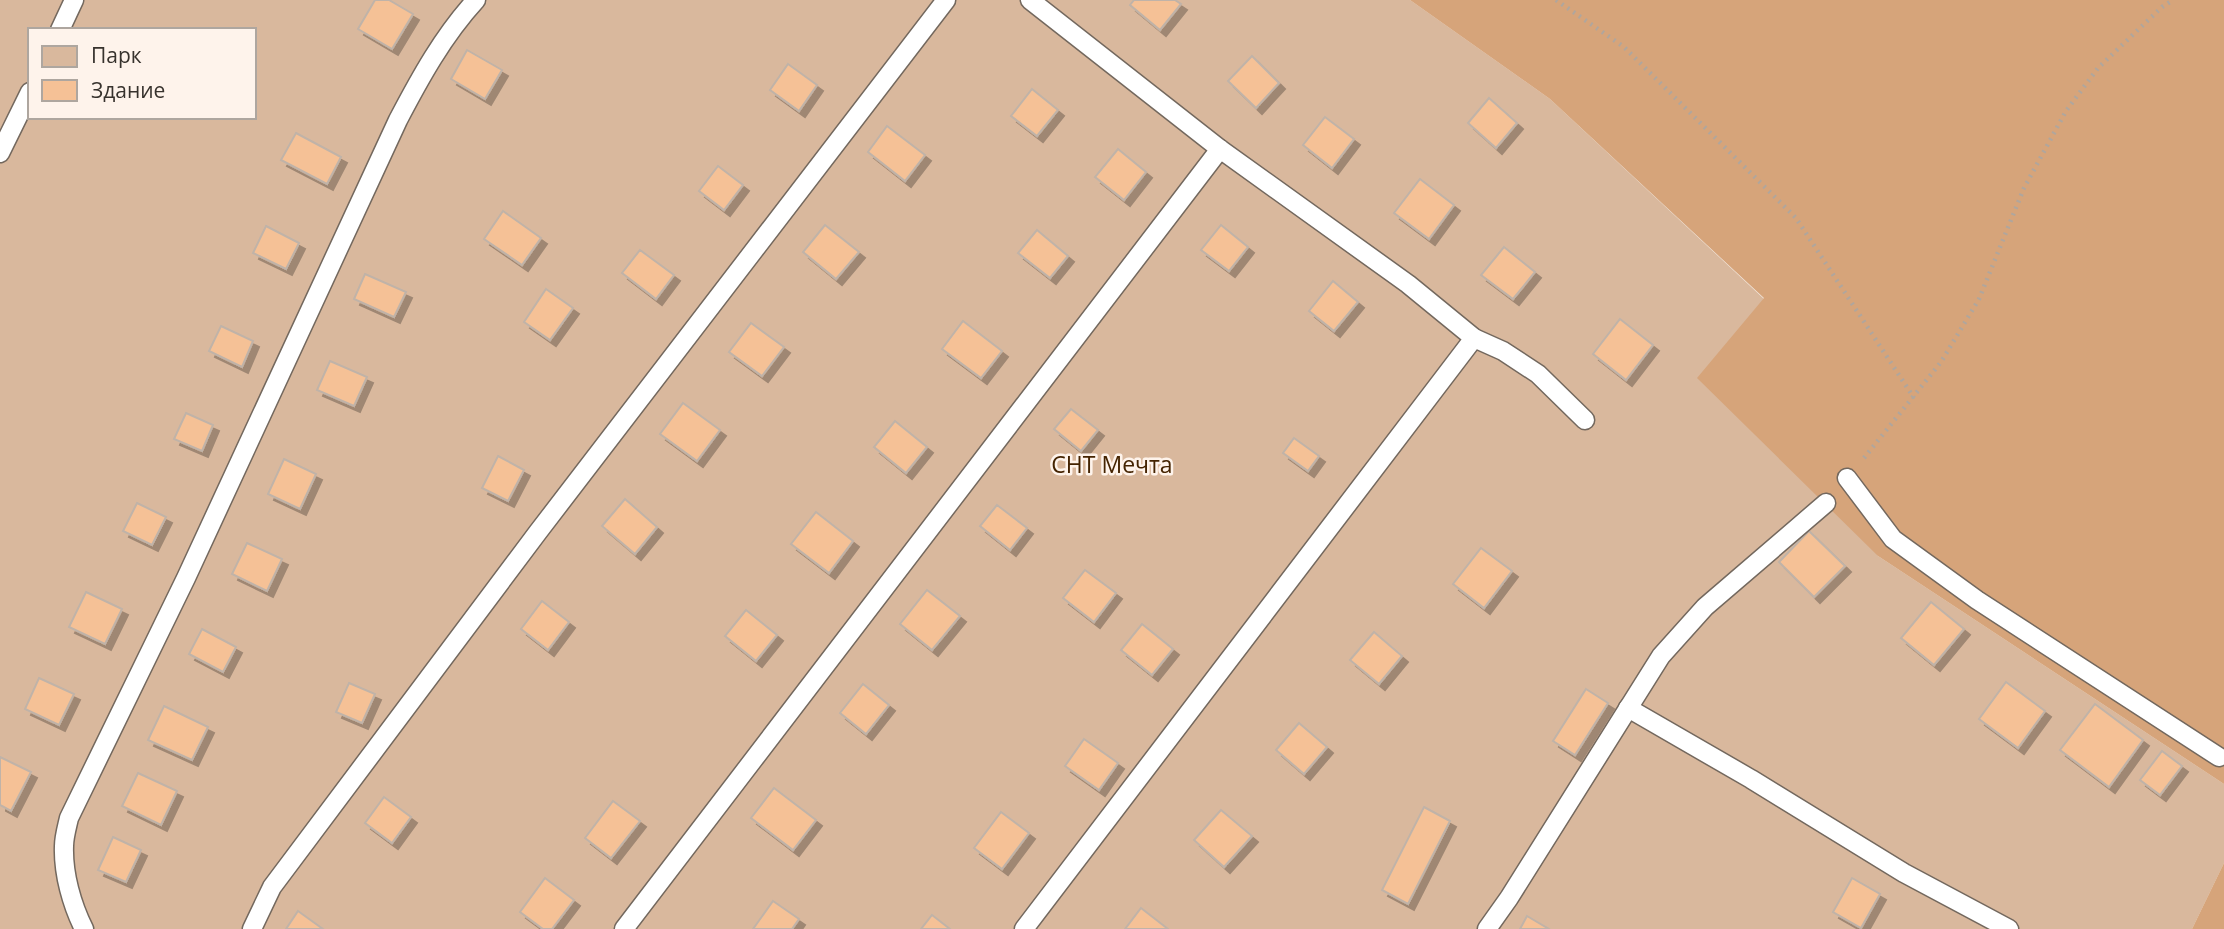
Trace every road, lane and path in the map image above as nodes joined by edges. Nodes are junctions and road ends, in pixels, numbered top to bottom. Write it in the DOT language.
graph roads {
  1 [pos="74,0"];
  2 [pos="475,0"];
  3 [pos="946,0"];
  4 [pos="1030,0"];
  5 [pos="1556,0"];
  6 [pos="2173,0"];
  7 [pos="61,28"];
  8 [pos="28,96"];
  9 [pos="1220,149"];
  10 [pos="0,153"];
  11 [pos="1474,338"];
  12 [pos="1914,398"];
  13 [pos="1585,420"];
  14 [pos="1847,478"];
  15 [pos="1826,503"];
  16 [pos="1628,708"];
  17 [pos="2220,757"];
  18 [pos="84,929"];
  19 [pos="252,929"];
  20 [pos="624,929"];
  21 [pos="1024,929"];
  22 [pos="1487,929"];
  23 [pos="2009,929"];
  1 -- 7 [label="lane"];
  2 -- 18 [label="lane"];
  3 -- 19 [label="lane"];
  4 -- 9 [label="lane"];
  5 -- 12 [label="path"];
  6 -- 12 [label="path"];
  8 -- 10 [label="lane"];
  9 -- 11 [label="lane"];
  9 -- 20 [label="lane"];
  11 -- 13 [label="lane"];
  11 -- 21 [label="lane"];
  12 -- 14 [label="path"];
  14 -- 17 [label="lane"];
  15 -- 16 [label="lane"];
  16 -- 22 [label="lane"];
  16 -- 23 [label="lane"];
}
